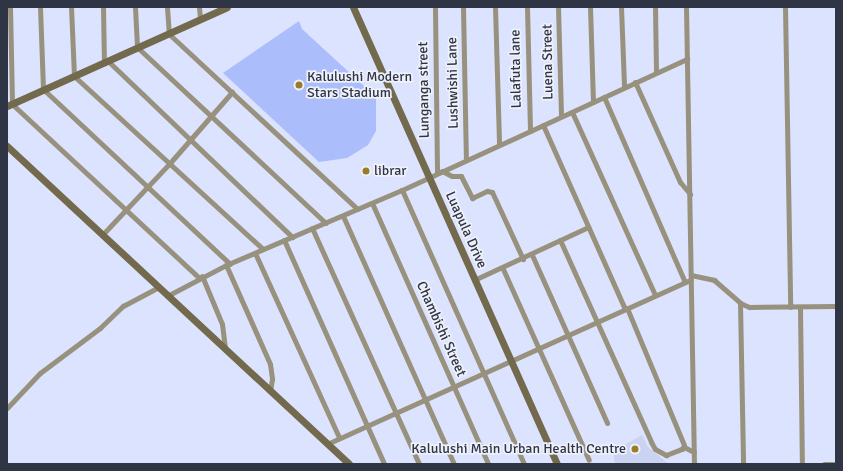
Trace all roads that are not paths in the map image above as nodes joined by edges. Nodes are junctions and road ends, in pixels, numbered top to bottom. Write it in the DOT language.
graph roads {
  1 [pos="10,7"];
  2 [pos="40,7"];
  3 [pos="71,7"];
  4 [pos="103,7"];
  5 [pos="135,7"];
  6 [pos="167,7"];
  7 [pos="199,7"];
  8 [pos="227,7"];
  9 [pos="353,7"];
  10 [pos="435,7"];
  11 [pos="463,7"];
  12 [pos="495,7"];
  13 [pos="527,7"];
  14 [pos="558,7"];
  15 [pos="590,7"];
  16 [pos="621,7"];
  17 [pos="655,7"];
  18 [pos="686,7"];
  19 [pos="785,7"];
  20 [pos="200,19"];
  21 [pos="169,34"];
  22 [pos="138,47"];
  23 [pos="687,59"];
  24 [pos="106,62"];
  25 [pos="656,72"];
  26 [pos="74,76"];
  27 [pos="635,82"];
  28 [pos="624,86"];
  29 [pos="43,89"];
  30 [pos="232,92"];
  31 [pos="604,97"];
  32 [pos="593,102"];
  33 [pos="9,105"];
  34 [pos="572,112"];
  35 [pos="210,115"];
  36 [pos="561,116"];
  37 [pos="543,125"];
  38 [pos="530,131"];
  39 [pos="190,141"];
  40 [pos="499,144"];
  41 [pos="7,146"];
  42 [pos="466,159"];
  43 [pos="169,164"];
  44 [pos="439,172"];
  45 [pos="428,177"];
  46 [pos="147,186"];
  47 [pos="402,190"];
  48 [pos="690,194"];
  49 [pos="372,203"];
  50 [pos="126,209"];
  51 [pos="357,209"];
  52 [pos="342,216"];
  53 [pos="326,223"];
  54 [pos="312,228"];
  55 [pos="588,228"];
  56 [pos="102,234"];
  57 [pos="292,237"];
  58 [pos="284,240"];
  59 [pos="560,240"];
  60 [pos="263,249"];
  61 [pos="255,253"];
  62 [pos="532,255"];
  63 [pos="523,259"];
  64 [pos="228,264"];
  65 [pos="503,269"];
  66 [pos="200,277"];
  67 [pos="691,277"];
  68 [pos="474,280"];
  69 [pos="685,282"];
  70 [pos="158,287"];
  71 [pos="655,295"];
  72 [pos="168,296"];
  73 [pos="740,303"];
  74 [pos="836,306"];
  75 [pos="626,308"];
  76 [pos="790,308"];
  77 [pos="800,308"];
  78 [pos="597,322"];
  79 [pos="568,336"];
  80 [pos="225,350"];
  81 [pos="538,350"];
  82 [pos="511,361"];
  83 [pos="482,373"];
  84 [pos="454,386"];
  85 [pos="270,391"];
  86 [pos="425,399"];
  87 [pos="7,408"];
  88 [pos="396,413"];
  89 [pos="607,423"];
  90 [pos="367,426"];
  91 [pos="339,437"];
  92 [pos="327,444"];
  93 [pos="684,448"];
  94 [pos="694,452"];
  95 [pos="589,460"];
  96 [pos="349,464"];
  97 [pos="384,464"];
  98 [pos="419,464"];
  99 [pos="454,464"];
  100 [pos="488,464"];
  101 [pos="524,464"];
  102 [pos="557,464"];
  103 [pos="694,464"];
  104 [pos="743,464"];
  105 [pos="802,464"];
  106 [pos="824,464"];
  107 [pos="836,464"];
  1 -- 33 [label="street"];
  2 -- 29 [label="street"];
  3 -- 26 [label="street"];
  4 -- 24 [label="street"];
  5 -- 22 [label="street"];
  6 -- 21 [label="street"];
  7 -- 20 [label="street"];
  8 -- 20 [label="street"];
  9 -- 45 [label="street, Luapula Drive"];
  10 -- 44 [label="street, Lunganga street"];
  11 -- 42 [label="street, Lushwishi Lane"];
  12 -- 40 [label="street"];
  13 -- 38 [label="street, Lalafuta lane"];
  14 -- 36 [label="street, Luena Street"];
  15 -- 32 [label="street"];
  16 -- 28 [label="street"];
  17 -- 25 [label="street"];
  18 -- 23 [label="street"];
  19 -- 76 [label="street"];
  20 -- 21 [label="street"];
  21 -- 22 [label="street"];
  21 -- 30 [label="street"];
  22 -- 24 [label="street"];
  22 -- 35 [label="street"];
  23 -- 25 [label="street"];
  23 -- 48 [label="street"];
  24 -- 26 [label="street"];
  24 -- 39 [label="street"];
  25 -- 27 [label="street"];
  26 -- 29 [label="street"];
  26 -- 43 [label="street"];
  27 -- 28 [label="street"];
  27 -- 48 [label="street"];
  28 -- 31 [label="street"];
  29 -- 33 [label="street"];
  29 -- 46 [label="street"];
  30 -- 35 [label="street"];
  30 -- 51 [label="street"];
  31 -- 32 [label="street"];
  31 -- 69 [label="street"];
  32 -- 34 [label="street"];
  33 -- 50 [label="street"];
  34 -- 36 [label="street"];
  34 -- 71 [label="street"];
  35 -- 39 [label="street"];
  35 -- 53 [label="street"];
  36 -- 37 [label="street"];
  37 -- 38 [label="street"];
  37 -- 55 [label="street"];
  38 -- 40 [label="street"];
  39 -- 43 [label="street"];
  39 -- 57 [label="street"];
  40 -- 42 [label="street"];
  41 -- 56 [label="street"];
  42 -- 44 [label="street"];
  43 -- 46 [label="street"];
  43 -- 60 [label="street"];
  44 -- 45 [label="street"];
  44 -- 63 [label="street"];
  45 -- 47 [label="street"];
  45 -- 68 [label="street, Luapula Drive"];
  46 -- 50 [label="street"];
  46 -- 64 [label="street"];
  47 -- 49 [label="street"];
  47 -- 83 [label="street"];
  48 -- 67 [label="street"];
  49 -- 51 [label="street"];
  49 -- 84 [label="street, Chambishi Street"];
  50 -- 56 [label="street"];
  50 -- 66 [label="street"];
  51 -- 52 [label="street"];
  52 -- 53 [label="street"];
  52 -- 86 [label="street"];
  53 -- 54 [label="street"];
  54 -- 57 [label="street"];
  54 -- 88 [label="street"];
  55 -- 59 [label="street"];
  55 -- 75 [label="street"];
  56 -- 70 [label="street"];
  57 -- 58 [label="street"];
  58 -- 60 [label="street"];
  58 -- 90 [label="street"];
  59 -- 62 [label="street"];
  59 -- 78 [label="street"];
  60 -- 61 [label="street"];
  61 -- 64 [label="street"];
  61 -- 91 [label="street"];
  62 -- 63 [label="street"];
  62 -- 79 [label="street"];
  63 -- 65 [label="street"];
  64 -- 66 [label="street"];
  64 -- 85 [label="street"];
  65 -- 68 [label="street"];
  65 -- 81 [label="street"];
  66 -- 72 [label="street"];
  66 -- 80 [label="street"];
  67 -- 69 [label="street"];
  67 -- 73 [label="street"];
  67 -- 94 [label="street"];
  68 -- 82 [label="street, Luapula Drive"];
  69 -- 71 [label="street"];
  70 -- 72 [label="street"];
  70 -- 87 [label="street"];
  71 -- 75 [label="street"];
  72 -- 80 [label="street"];
  73 -- 76 [label="street"];
  73 -- 104 [label="street"];
  74 -- 77 [label="street"];
  75 -- 78 [label="street"];
  75 -- 93 [label="street"];
  76 -- 77 [label="street"];
  77 -- 105 [label="street"];
  78 -- 79 [label="street"];
  78 -- 93 [label="street"];
  79 -- 81 [label="street"];
  79 -- 89 [label="street"];
  80 -- 85 [label="street"];
  81 -- 82 [label="street"];
  81 -- 95 [label="street"];
  82 -- 83 [label="street"];
  82 -- 102 [label="street, Luapula Drive"];
  83 -- 84 [label="street"];
  83 -- 101 [label="street"];
  84 -- 86 [label="street"];
  84 -- 100 [label="street, Chambishi Street"];
  85 -- 92 [label="street"];
  86 -- 88 [label="street"];
  86 -- 99 [label="street"];
  88 -- 90 [label="street"];
  88 -- 98 [label="street"];
  90 -- 91 [label="street"];
  90 -- 97 [label="street"];
  91 -- 92 [label="street"];
  92 -- 96 [label="street"];
  93 -- 94 [label="street"];
  94 -- 103 [label="street"];
  106 -- 107 [label="street"];
}
